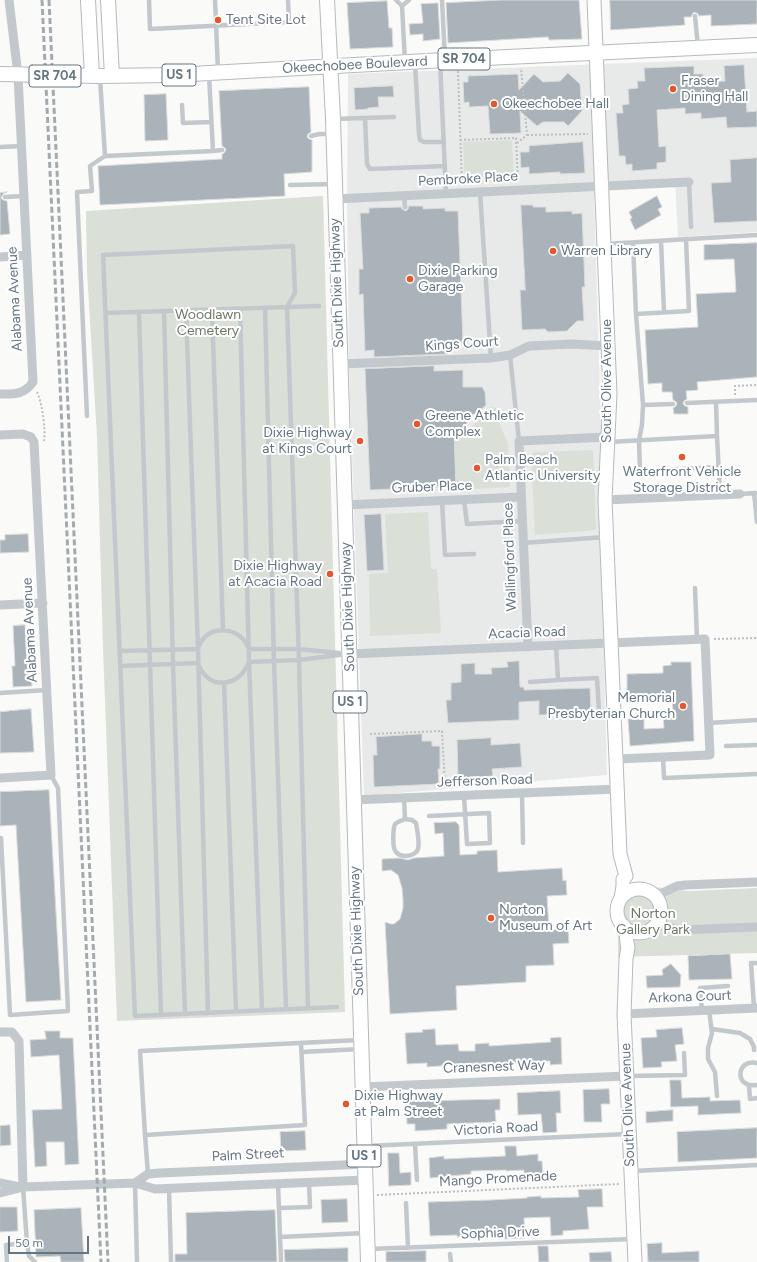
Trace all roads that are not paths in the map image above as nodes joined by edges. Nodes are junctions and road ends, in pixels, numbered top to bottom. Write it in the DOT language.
graph roads {
  1 [pos="9,0"];
  2 [pos="88,0"];
  3 [pos="108,0"];
  4 [pos="149,0"];
  5 [pos="215,0"];
  6 [pos="288,0"];
  7 [pos="327,0"];
  8 [pos="396,0"];
  9 [pos="409,0"];
  10 [pos="442,0"];
  11 [pos="594,0"];
  12 [pos="402,6"];
  13 [pos="695,16"];
  14 [pos="216,25"];
  15 [pos="757,45"];
  16 [pos="698,48"];
  17 [pos="597,53"];
  18 [pos="443,60"];
  19 [pos="410,62"];
  20 [pos="330,67"];
  21 [pos="214,73"];
  22 [pos="0,74"];
  23 [pos="18,75"];
  24 [pos="101,76"];
  25 [pos="182,105"];
  26 [pos="394,117"];
  27 [pos="365,118"];
  28 [pos="333,119"];
  29 [pos="212,122"];
  30 [pos="333,134"];
  31 [pos="311,136"];
  32 [pos="444,142"];
  33 [pos="22,146"];
  34 [pos="1,147"];
  35 [pos="222,150"];
  36 [pos="213,151"];
  37 [pos="106,156"];
  38 [pos="445,166"];
  39 [pos="689,182"];
  40 [pos="334,184"];
  41 [pos="290,185"];
  42 [pos="601,187"];
  43 [pos="480,192"];
  44 [pos="446,193"];
  45 [pos="404,195"];
  46 [pos="24,196"];
  47 [pos="4,197"];
  48 [pos="335,199"];
  49 [pos="405,207"];
  50 [pos="691,227"];
  51 [pos="757,235"];
  52 [pos="686,239"];
  53 [pos="661,241"];
  54 [pos="634,243"];
  55 [pos="604,244"];
  56 [pos="27,256"];
  57 [pos="0,257"];
  58 [pos="319,306"];
  59 [pos="287,307"];
  60 [pos="265,308"];
  61 [pos="240,309"];
  62 [pos="212,310"];
  63 [pos="164,311"];
  64 [pos="186,311"];
  65 [pos="139,312"];
  66 [pos="664,312"];
  67 [pos="106,313"];
  68 [pos="636,314"];
  69 [pos="608,346"];
  70 [pos="510,355"];
  71 [pos="491,358"];
  72 [pos="340,364"];
  73 [pos="0,394"];
  74 [pos="757,400"];
  75 [pos="716,402"];
  76 [pos="687,403"];
  77 [pos="673,404"];
  78 [pos="643,405"];
  79 [pos="87,416"];
  80 [pos="0,435"];
  81 [pos="717,436"];
  82 [pos="607,439"];
  83 [pos="639,440"];
  84 [pos="519,441"];
  85 [pos="719,467"];
  86 [pos="755,493"];
  87 [pos="740,494"];
  88 [pos="720,495"];
  89 [pos="521,497"];
  90 [pos="464,500"];
  91 [pos="605,500"];
  92 [pos="442,501"];
  93 [pos="344,505"];
  94 [pos="522,521"];
  95 [pos="756,522"];
  96 [pos="607,537"];
  97 [pos="523,543"];
  98 [pos="474,554"];
  99 [pos="695,588"];
  100 [pos="43,603"];
  101 [pos="0,605"];
  102 [pos="224,630"];
  103 [pos="701,639"];
  104 [pos="611,643"];
  105 [pos="556,646"];
  106 [pos="528,647"];
  107 [pos="198,649"];
  108 [pos="274,649"];
  109 [pos="298,649"];
  110 [pos="149,650"];
  111 [pos="173,650"];
  112 [pos="249,650"];
  113 [pos="120,651"];
  114 [pos="349,654"];
  115 [pos="299,660"];
  116 [pos="249,662"];
  117 [pos="274,662"];
  118 [pos="197,663"];
  119 [pos="173,664"];
  120 [pos="150,665"];
  121 [pos="121,666"];
  122 [pos="558,680"];
  123 [pos="530,682"];
  124 [pos="224,683"];
  125 [pos="47,690"];
  126 [pos="0,693"];
  127 [pos="615,711"];
  128 [pos="757,720"];
  129 [pos="709,723"];
  130 [pos="757,745"];
  131 [pos="726,746"];
  132 [pos="663,757"];
  133 [pos="617,759"];
  134 [pos="757,774"];
  135 [pos="51,775"];
  136 [pos="0,778"];
  137 [pos="618,789"];
  138 [pos="522,793"];
  139 [pos="464,796"];
  140 [pos="404,798"];
  141 [pos="354,800"];
  142 [pos="465,814"];
  143 [pos="429,816"];
  144 [pos="406,819"];
  145 [pos="0,838"];
  146 [pos="523,843"];
  147 [pos="626,876"];
  148 [pos="757,882"];
  149 [pos="645,889"];
  150 [pos="656,896"];
  151 [pos="621,898"];
  152 [pos="658,923"];
  153 [pos="624,926"];
  154 [pos="757,927"];
  155 [pos="644,932"];
  156 [pos="628,948"];
  157 [pos="757,963"];
  158 [pos="728,986"];
  159 [pos="337,1007"];
  160 [pos="308,1008"];
  161 [pos="755,1008"];
  162 [pos="286,1009"];
  163 [pos="262,1010"];
  164 [pos="705,1010"];
  165 [pos="236,1011"];
  166 [pos="208,1013"];
  167 [pos="184,1014"];
  168 [pos="624,1014"];
  169 [pos="161,1015"];
  170 [pos="712,1029"];
  171 [pos="0,1032"];
  172 [pos="301,1043"];
  173 [pos="361,1045"];
  174 [pos="754,1050"];
  175 [pos="302,1052"];
  176 [pos="684,1053"];
  177 [pos="757,1063"];
  178 [pos="627,1076"];
  179 [pos="757,1085"];
  180 [pos="749,1086"];
  181 [pos="362,1087"];
  182 [pos="717,1096"];
  183 [pos="757,1098"];
  184 [pos="629,1134"];
  185 [pos="145,1135"];
  186 [pos="415,1144"];
  187 [pos="364,1146"];
  188 [pos="365,1164"];
  189 [pos="757,1165"];
  190 [pos="148,1174"];
  191 [pos="631,1177"];
  192 [pos="365,1180"];
  193 [pos="417,1180"];
  194 [pos="135,1182"];
  195 [pos="0,1183"];
  196 [pos="309,1183"];
  197 [pos="278,1184"];
  198 [pos="23,1188"];
  199 [pos="169,1189"];
  200 [pos="0,1193"];
  201 [pos="406,1203"];
  202 [pos="279,1208"];
  203 [pos="367,1233"];
  204 [pos="280,1237"];
  205 [pos="633,1239"];
  206 [pos="27,1243"];
  207 [pos="408,1248"];
  208 [pos="450,1254"];
  209 [pos="368,1256"];
  210 [pos="7,1262"];
  211 [pos="35,1262"];
  212 [pos="137,1262"];
  213 [pos="172,1262"];
  214 [pos="281,1262"];
  215 [pos="451,1262"];
  216 [pos="635,1262"];
  1 -- 23 [label="street, Alabama Avenue"];
  2 -- 24 [label="main road"];
  3 -- 24 [label="main road"];
  4 -- 14 [label="lane"];
  5 -- 14 [label="lane"];
  6 -- 14 [label="lane"];
  7 -- 20 [label="main road, South Dixie Highway / US 1"];
  8 -- 12 [label="lane"];
  9 -- 12 [label="lane"];
  10 -- 18 [label="lane"];
  11 -- 17 [label="street, South Olive Avenue"];
  12 -- 19 [label="lane"];
  13 -- 16 [label="lane"];
  14 -- 21 [label="lane"];
  15 -- 16 [label="main road, Okeechobee Boulevard / SR 704"];
  16 -- 17 [label="main road, Okeechobee Boulevard / SR 704"];
  17 -- 18 [label="main road, Okeechobee Boulevard / SR 704"];
  17 -- 42 [label="street, South Olive Avenue"];
  18 -- 19 [label="main road, Okeechobee Boulevard / SR 704"];
  18 -- 32 [label="lane"];
  19 -- 20 [label="main road, Okeechobee Boulevard / SR 704"];
  19 -- 32 [label="lane"];
  20 -- 21 [label="main road, Okeechobee Boulevard / US 1"];
  20 -- 28 [label="main road, South Dixie Highway / US 1"];
  21 -- 24 [label="main road, Okeechobee Boulevard / US 1"];
  21 -- 29 [label="lane"];
  22 -- 23 [label="main road, Okeechobee Boulevard / SR 704"];
  23 -- 24 [label="main road, Okeechobee Boulevard / SR 704"];
  23 -- 33 [label="street, Alabama Avenue"];
  24 -- 37 [label="lane"];
  25 -- 29 [label="lane"];
  26 -- 27 [label="lane"];
  27 -- 28 [label="lane"];
  27 -- 38 [label="lane"];
  28 -- 30 [label="main road, South Dixie Highway / US 1"];
  29 -- 36 [label="lane"];
  30 -- 31 [label="lane"];
  30 -- 40 [label="main road, South Dixie Highway / US 1"];
  32 -- 38 [label="lane"];
  33 -- 34 [label="lane"];
  33 -- 46 [label="street, Alabama Avenue"];
  35 -- 36 [label="lane"];
  36 -- 37 [label="lane"];
  37 -- 79 [label="lane"];
  38 -- 44 [label="lane"];
  39 -- 42 [label="street, Pembroke Place"];
  39 -- 50 [label="lane"];
  40 -- 41 [label="lane"];
  40 -- 48 [label="main road, South Dixie Highway / US 1"];
  42 -- 43 [label="street, Pembroke Place"];
  42 -- 55 [label="street, South Olive Avenue"];
  43 -- 44 [label="street, Pembroke Place"];
  43 -- 71 [label="lane"];
  44 -- 45 [label="street, Pembroke Place"];
  45 -- 48 [label="street, Pembroke Place"];
  45 -- 49 [label="lane"];
  46 -- 47 [label="lane"];
  46 -- 56 [label="street, Alabama Avenue"];
  48 -- 72 [label="main road, South Dixie Highway / US 1"];
  51 -- 52 [label="lane"];
  52 -- 53 [label="lane"];
  52 -- 66 [label="lane"];
  53 -- 54 [label="lane"];
  53 -- 66 [label="lane"];
  54 -- 55 [label="lane"];
  54 -- 68 [label="lane"];
  55 -- 69 [label="street, South Olive Avenue"];
  56 -- 57 [label="street"];
  56 -- 73 [label="street, Alabama Avenue"];
  58 -- 59 [label="lane"];
  59 -- 60 [label="lane"];
  59 -- 67 [label="lane"];
  59 -- 109 [label="lane"];
  60 -- 61 [label="lane"];
  60 -- 108 [label="lane"];
  61 -- 62 [label="lane"];
  61 -- 112 [label="lane"];
  62 -- 64 [label="lane"];
  62 -- 102 [label="lane"];
  63 -- 64 [label="lane"];
  63 -- 65 [label="lane"];
  63 -- 111 [label="lane"];
  64 -- 107 [label="lane"];
  65 -- 67 [label="lane"];
  65 -- 110 [label="lane"];
  66 -- 68 [label="lane"];
  67 -- 113 [label="lane"];
  68 -- 78 [label="lane"];
  69 -- 70 [label="street, Kings Court"];
  69 -- 82 [label="street, South Olive Avenue"];
  70 -- 71 [label="street, Kings Court"];
  70 -- 84 [label="lane"];
  71 -- 72 [label="street, Kings Court"];
  72 -- 93 [label="main road, South Dixie Highway / US 1"];
  74 -- 75 [label="lane"];
  75 -- 76 [label="lane"];
  75 -- 81 [label="lane"];
  77 -- 78 [label="lane"];
  78 -- 83 [label="lane"];
  80 -- 100 [label="street, Alabama Avenue"];
  81 -- 83 [label="lane"];
  81 -- 85 [label="lane"];
  82 -- 83 [label="lane"];
  82 -- 84 [label="street"];
  82 -- 91 [label="street, South Olive Avenue"];
  83 -- 85 [label="lane"];
  84 -- 89 [label="street, Wallingford Place"];
  85 -- 88 [label="lane"];
  86 -- 87 [label="lane"];
  86 -- 95 [label="lane"];
  87 -- 88 [label="street"];
  88 -- 91 [label="street"];
  89 -- 90 [label="street, Gruber Place"];
  89 -- 94 [label="street, Wallingford Place"];
  90 -- 92 [label="street, Gruber Place"];
  90 -- 94 [label="lane"];
  91 -- 96 [label="street, South Olive Avenue"];
  92 -- 93 [label="street, Gruber Place"];
  92 -- 98 [label="lane"];
  93 -- 114 [label="main road, South Dixie Highway / US 1"];
  94 -- 97 [label="street, Wallingford Place"];
  96 -- 97 [label="lane"];
  96 -- 104 [label="street, South Olive Avenue"];
  97 -- 106 [label="street, Wallingford Place"];
  99 -- 103 [label="lane"];
  100 -- 101 [label="street"];
  100 -- 125 [label="street, Alabama Avenue"];
  102 -- 107 [label="lane"];
  102 -- 112 [label="lane"];
  103 -- 104 [label="street, Acacia Road"];
  103 -- 129 [label="street"];
  104 -- 105 [label="street, Acacia Road"];
  104 -- 127 [label="street, South Olive Avenue"];
  105 -- 106 [label="street, Acacia Road"];
  105 -- 122 [label="lane"];
  106 -- 114 [label="street, Acacia Road"];
  107 -- 111 [label="lane"];
  107 -- 118 [label="lane"];
  108 -- 109 [label="lane"];
  108 -- 112 [label="lane"];
  108 -- 117 [label="lane"];
  109 -- 114 [label="lane"];
  109 -- 115 [label="lane"];
  110 -- 111 [label="lane"];
  110 -- 113 [label="lane"];
  110 -- 120 [label="lane"];
  111 -- 119 [label="lane"];
  112 -- 116 [label="lane"];
  113 -- 121 [label="lane"];
  114 -- 115 [label="lane"];
  114 -- 141 [label="main road, South Dixie Highway / US 1"];
  115 -- 117 [label="lane"];
  115 -- 160 [label="lane"];
  116 -- 117 [label="lane"];
  116 -- 124 [label="lane"];
  116 -- 163 [label="lane"];
  117 -- 162 [label="lane"];
  118 -- 119 [label="lane"];
  118 -- 124 [label="lane"];
  118 -- 166 [label="lane"];
  119 -- 120 [label="lane"];
  119 -- 167 [label="lane"];
  120 -- 121 [label="lane"];
  120 -- 169 [label="lane"];
  121 -- 169 [label="lane"];
  122 -- 123 [label="lane"];
  122 -- 127 [label="lane"];
  124 -- 165 [label="lane"];
  125 -- 126 [label="lane"];
  125 -- 135 [label="street, Alabama Avenue"];
  127 -- 133 [label="street, South Olive Avenue"];
  128 -- 129 [label="lane"];
  129 -- 132 [label="street"];
  130 -- 131 [label="lane"];
  132 -- 133 [label="street"];
  132 -- 134 [label="lane"];
  133 -- 137 [label="street, South Olive Avenue"];
  135 -- 136 [label="street"];
  135 -- 145 [label="lane"];
  137 -- 138 [label="street, Jefferson Road"];
  137 -- 147 [label="street, South Olive Avenue"];
  138 -- 139 [label="street, Jefferson Road"];
  138 -- 146 [label="lane"];
  139 -- 140 [label="street, Jefferson Road"];
  139 -- 142 [label="lane"];
  140 -- 141 [label="street, Jefferson Road"];
  140 -- 144 [label="lane"];
  141 -- 173 [label="main road, South Dixie Highway / US 1"];
  142 -- 142 [label="lane"];
  142 -- 143 [label="lane"];
  144 -- 144 [label="lane"];
  147 -- 149 [label="street"];
  147 -- 151 [label="street, South Olive Avenue"];
  148 -- 150 [label="street"];
  149 -- 150 [label="street"];
  149 -- 151 [label="street"];
  150 -- 152 [label="street"];
  151 -- 153 [label="street"];
  152 -- 154 [label="street"];
  152 -- 155 [label="street"];
  153 -- 155 [label="street"];
  153 -- 156 [label="street, South Olive Avenue"];
  155 -- 156 [label="street"];
  156 -- 168 [label="street, South Olive Avenue"];
  157 -- 161 [label="lane"];
  158 -- 164 [label="lane"];
  159 -- 160 [label="lane"];
  160 -- 162 [label="lane"];
  161 -- 164 [label="street, Arkona Court"];
  162 -- 163 [label="lane"];
  163 -- 165 [label="lane"];
  164 -- 168 [label="street, Arkona Court"];
  164 -- 170 [label="lane"];
  165 -- 166 [label="lane"];
  166 -- 167 [label="lane"];
  167 -- 169 [label="lane"];
  168 -- 178 [label="street, South Olive Avenue"];
  170 -- 174 [label="lane"];
  170 -- 182 [label="lane"];
  171 -- 198 [label="street"];
  172 -- 173 [label="lane"];
  172 -- 175 [label="lane"];
  172 -- 185 [label="lane"];
  173 -- 175 [label="lane"];
  173 -- 181 [label="main road, South Dixie Highway / US 1"];
  175 -- 185 [label="lane"];
  176 -- 178 [label="lane"];
  177 -- 180 [label="lane"];
  178 -- 181 [label="street, Cranesnest Way"];
  178 -- 184 [label="street, South Olive Avenue"];
  179 -- 180 [label="lane"];
  180 -- 183 [label="lane"];
  181 -- 187 [label="main road, South Dixie Highway / US 1"];
  184 -- 186 [label="lane, Victoria Road"];
  184 -- 191 [label="street, South Olive Avenue"];
  185 -- 190 [label="lane"];
  186 -- 187 [label="lane, Victoria Road"];
  186 -- 193 [label="lane"];
  187 -- 188 [label="main road, South Dixie Highway / US 1"];
  188 -- 190 [label="street, Palm Street"];
  188 -- 192 [label="main road, South Dixie Highway / US 1"];
  189 -- 191 [label="lane"];
  190 -- 194 [label="street, Palm Street"];
  191 -- 205 [label="street, South Olive Avenue"];
  192 -- 196 [label="street, Palm Street"];
  192 -- 203 [label="main road, South Dixie Highway / US 1"];
  194 -- 198 [label="street, Palm Street"];
  194 -- 199 [label="street, Palm Street"];
  194 -- 212 [label="lane"];
  195 -- 198 [label="street, Palm Street"];
  196 -- 197 [label="street, Palm Street"];
  196 -- 202 [label="lane"];
  197 -- 199 [label="street, Palm Street"];
  197 -- 202 [label="lane"];
  198 -- 200 [label="street, Palm Street"];
  198 -- 206 [label="lane"];
  199 -- 213 [label="lane"];
  201 -- 207 [label="lane"];
  202 -- 204 [label="lane"];
  203 -- 204 [label="lane"];
  203 -- 209 [label="main road, South Dixie Highway / US 1"];
  204 -- 214 [label="lane"];
  205 -- 207 [label="lane, Sophia Drive"];
  205 -- 216 [label="street, South Olive Avenue"];
  206 -- 210 [label="lane"];
  206 -- 211 [label="lane"];
  207 -- 209 [label="lane, Sophia Drive"];
  208 -- 215 [label="lane"];
}
